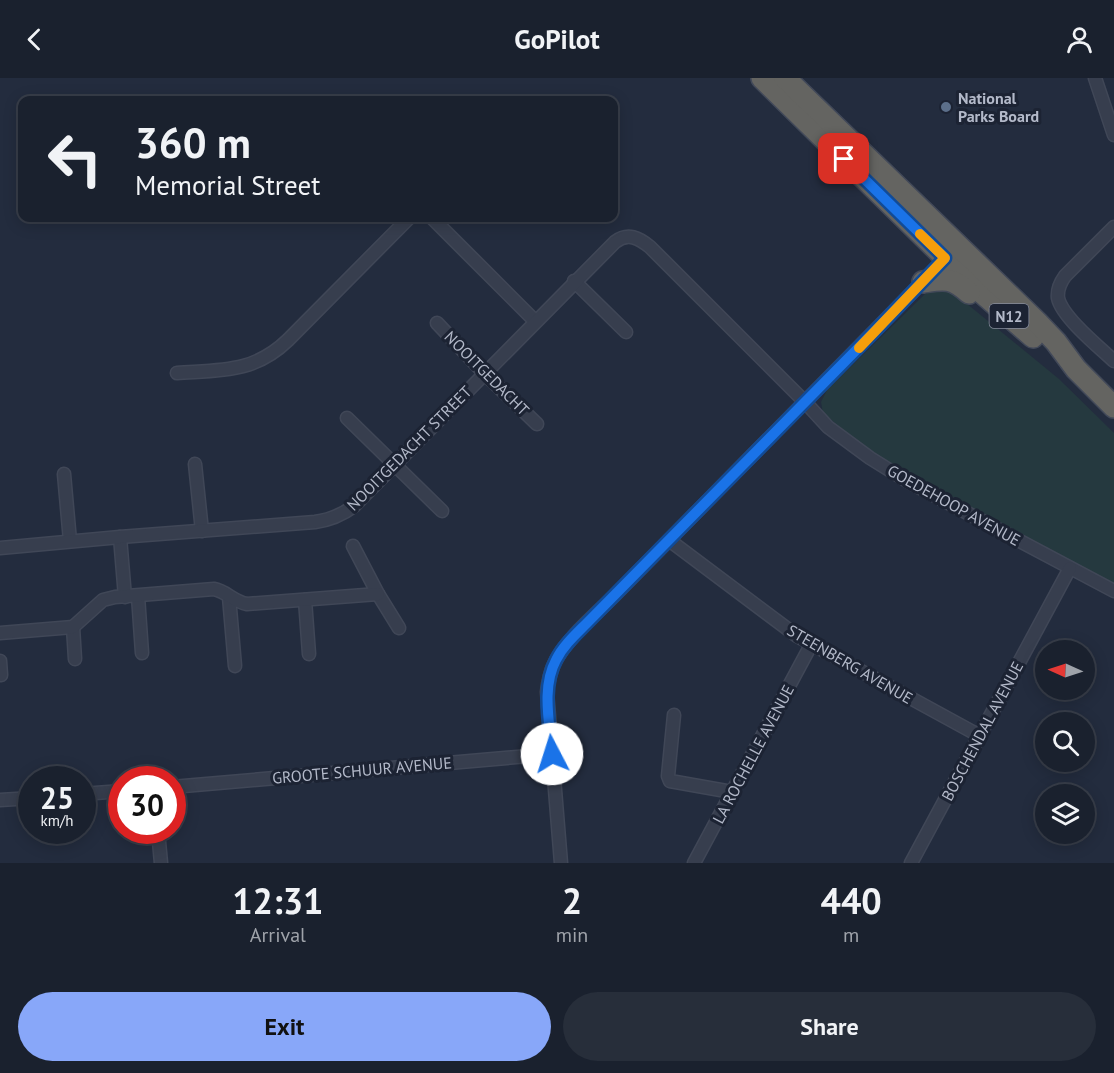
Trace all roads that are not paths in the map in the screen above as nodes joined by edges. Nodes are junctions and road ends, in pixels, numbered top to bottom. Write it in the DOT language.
graph roads {
  1 [pos="1095,78"];
  2 [pos="769,79"];
  3 [pos="1114,135"];
  4 [pos="405,222"];
  5 [pos="436,222"];
  6 [pos="1114,227"];
  7 [pos="650,248"];
  8 [pos="951,252"];
  9 [pos="574,282"];
  10 [pos="923,282"];
  11 [pos="535,321"];
  12 [pos="437,323"];
  13 [pos="626,332"];
  14 [pos="1038,341"];
  15 [pos="1114,361"];
  16 [pos="1076,369"];
  17 [pos="177,373"];
  18 [pos="484,373"];
  19 [pos="805,402"];
  20 [pos="1114,407"];
  21 [pos="346,418"];
  22 [pos="537,424"];
  23 [pos="195,464"];
  24 [pos="394,464"];
  25 [pos="64,474"];
  26 [pos="442,511"];
  27 [pos="202,531"];
  28 [pos="120,537"];
  29 [pos="669,540"];
  30 [pos="70,541"];
  31 [pos="353,546"];
  32 [pos="0,548"];
  33 [pos="1071,568"];
  34 [pos="1114,591"];
  35 [pos="378,594"];
  36 [pos="131,596"];
  37 [pos="229,597"];
  38 [pos="305,600"];
  39 [pos="73,627"];
  40 [pos="399,628"];
  41 [pos="0,633"];
  42 [pos="812,645"];
  43 [pos="142,653"];
  44 [pos="309,654"];
  45 [pos="75,659"];
  46 [pos="0,661"];
  47 [pos="235,666"];
  48 [pos="1,675"];
  49 [pos="674,715"];
  50 [pos="980,736"];
  51 [pos="552,754"];
  52 [pos="186,786"];
  53 [pos="732,792"];
  54 [pos="18,799"];
  55 [pos="0,800"];
  56 [pos="159,844"];
  57 [pos="161,863"];
  58 [pos="561,863"];
  59 [pos="694,863"];
  60 [pos="911,863"];
  1 -- 3 [label="street"];
  2 -- 8 [label="highway, N12"];
  4 -- 17 [label="street"];
  5 -- 11 [label="street"];
  6 -- 15 [label="street"];
  7 -- 9 [label="street, NOOITGEDACHT STREET"];
  7 -- 19 [label="street, GOEDEHOOP AVENUE"];
  8 -- 10 [label="street"];
  8 -- 14 [label="highway, N12"];
  8 -- 16 [label="highway, N12"];
  9 -- 11 [label="street, NOOITGEDACHT STREET"];
  9 -- 13 [label="street"];
  10 -- 14 [label="highway"];
  10 -- 19 [label="street"];
  11 -- 18 [label="street, NOOITGEDACHT STREET"];
  12 -- 18 [label="street, NOOITGEDACHT"];
  14 -- 16 [label="highway, N12"];
  16 -- 20 [label="highway, N12"];
  18 -- 22 [label="street, NOOITGEDACHT"];
  18 -- 24 [label="street, NOOITGEDACHT STREET"];
  19 -- 29 [label="street"];
  19 -- 33 [label="street, GOEDEHOOP AVENUE"];
  21 -- 24 [label="street"];
  23 -- 27 [label="street"];
  24 -- 26 [label="street"];
  24 -- 27 [label="street, NOOITGEDACHT STREET"];
  25 -- 30 [label="street"];
  27 -- 28 [label="street, NOOITGEDACHT STREET"];
  28 -- 30 [label="street, NOOITGEDACHT STREET"];
  28 -- 36 [label="street"];
  29 -- 42 [label="street, STEENBERG AVENUE"];
  29 -- 51 [label="street"];
  30 -- 32 [label="street, NOOITGEDACHT STREET"];
  31 -- 35 [label="street"];
  33 -- 34 [label="street, GOEDEHOOP AVENUE"];
  33 -- 50 [label="street, BOSCHENDAL AVENUE"];
  35 -- 38 [label="street"];
  35 -- 40 [label="street"];
  36 -- 37 [label="street"];
  36 -- 39 [label="street"];
  36 -- 43 [label="street"];
  37 -- 38 [label="street"];
  37 -- 47 [label="street"];
  38 -- 44 [label="street"];
  39 -- 41 [label="street"];
  39 -- 45 [label="street"];
  42 -- 50 [label="street, STEENBERG AVENUE"];
  42 -- 53 [label="street, LA ROCHELLE AVENUE"];
  46 -- 48 [label="street"];
  49 -- 53 [label="street"];
  50 -- 60 [label="street, BOSCHENDAL AVENUE"];
  51 -- 52 [label="street, GROOTE SCHUUR AVENUE"];
  51 -- 58 [label="street"];
  53 -- 59 [label="street, LA ROCHELLE AVENUE"];
  54 -- 55 [label="street"];
  56 -- 57 [label="street"];
}
